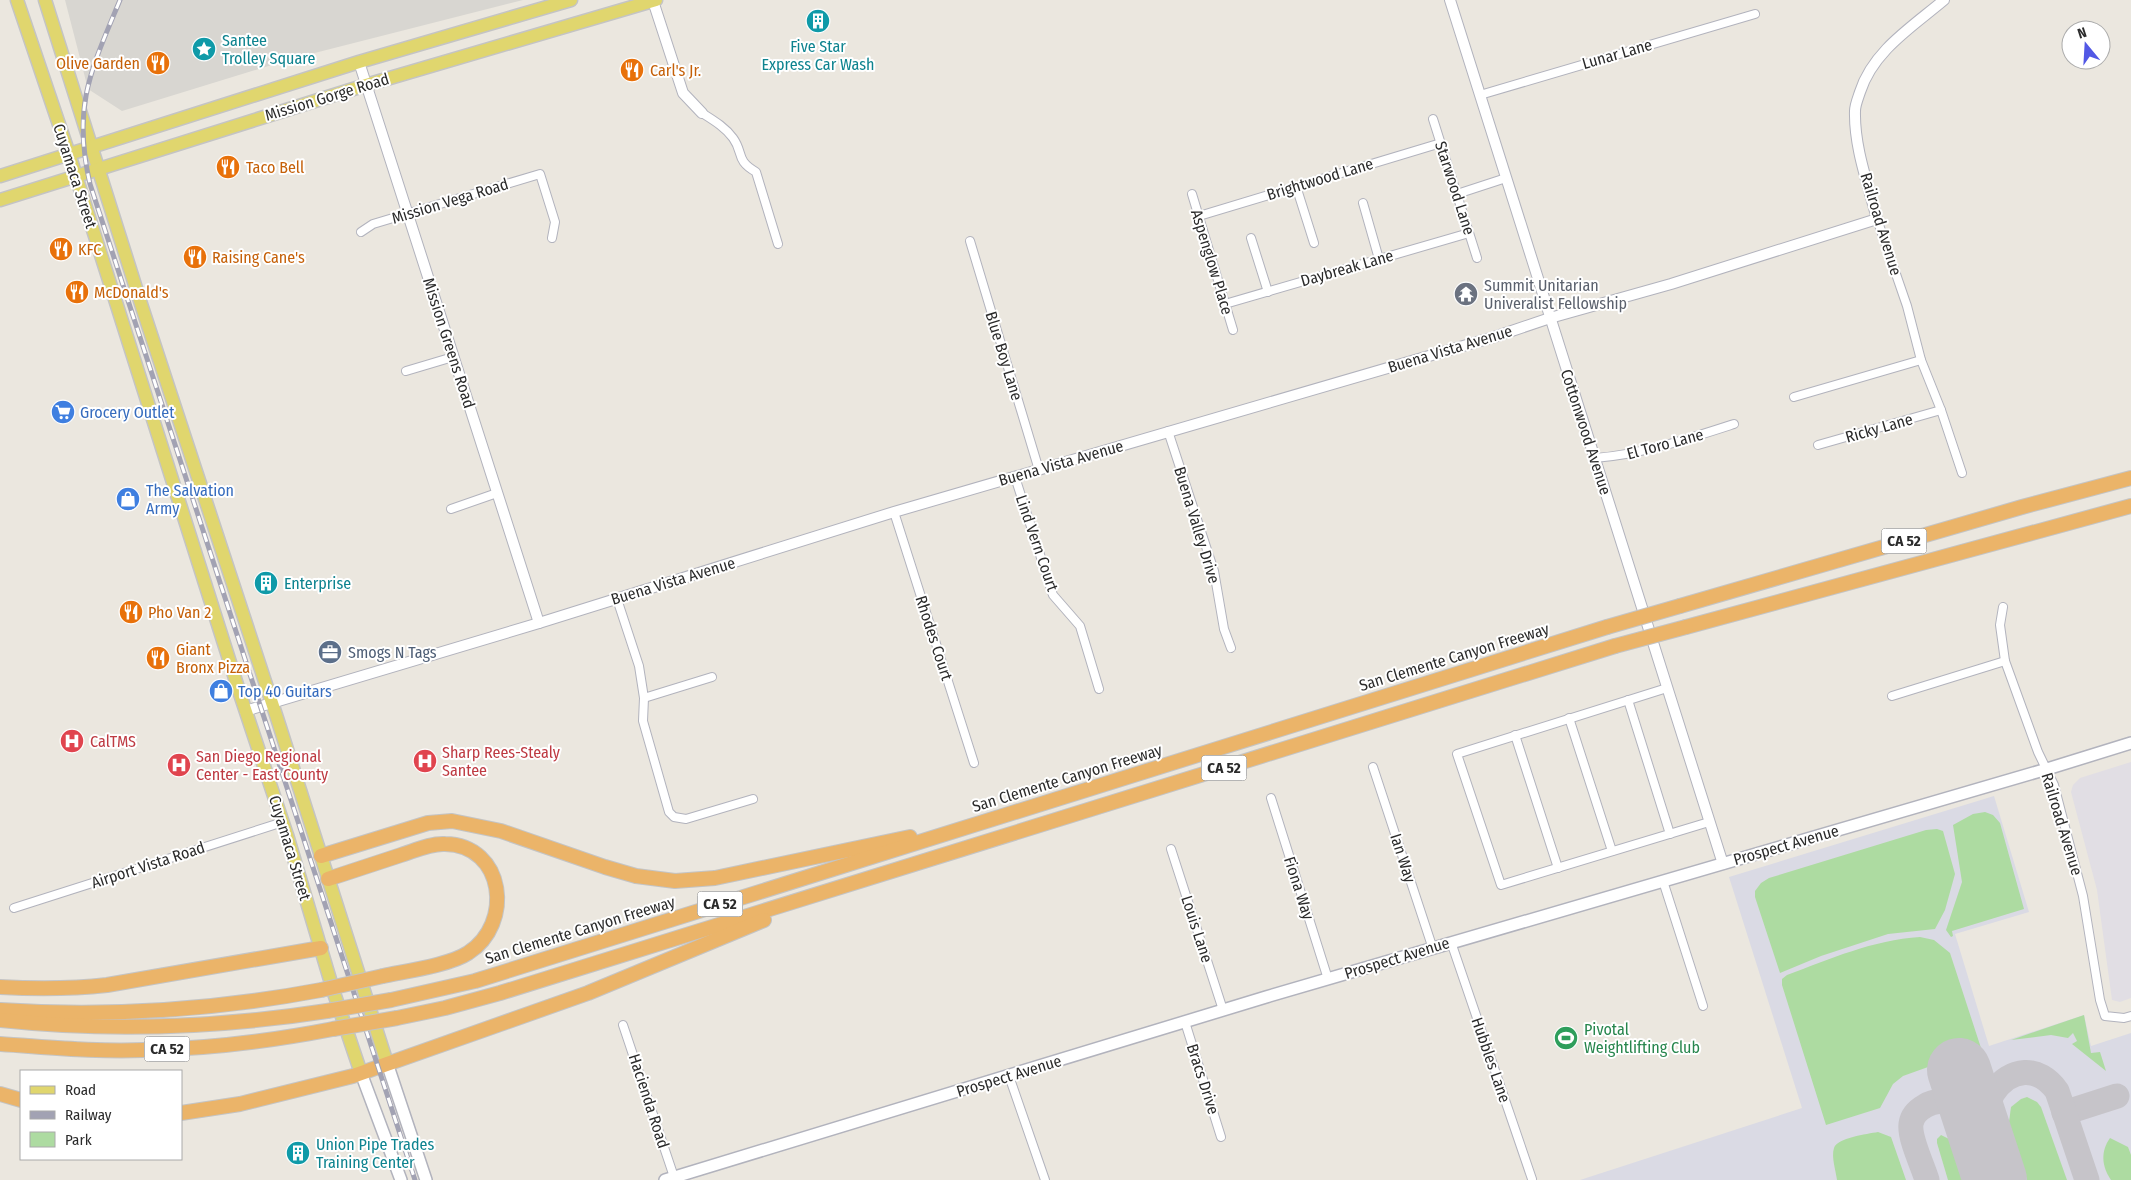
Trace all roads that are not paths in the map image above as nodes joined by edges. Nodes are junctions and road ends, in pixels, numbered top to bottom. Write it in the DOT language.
graph roads {
  1 [pos="17,0"];
  2 [pos="45,0"];
  3 [pos="570,0"];
  4 [pos="654,0"];
  5 [pos="1450,0"];
  6 [pos="1944,0"];
  7 [pos="1755,14"];
  8 [pos="359,62"];
  9 [pos="366,85"];
  10 [pos="1480,94"];
  11 [pos="702,113"];
  12 [pos="1433,118"];
  13 [pos="1440,143"];
  14 [pos="92,146"];
  15 [pos="69,154"];
  16 [pos="98,168"];
  17 [pos="75,175"];
  18 [pos="0,176"];
  19 [pos="1506,178"];
  20 [pos="1296,186"];
  21 [pos="1192,194"];
  22 [pos="1457,194"];
  23 [pos="0,200"];
  24 [pos="1363,203"];
  25 [pos="407,213"];
  26 [pos="1198,216"];
  27 [pos="1877,219"];
  28 [pos="361,232"];
  29 [pos="1469,233"];
  30 [pos="552,238"];
  31 [pos="1252,238"];
  32 [pos="970,241"];
  33 [pos="778,244"];
  34 [pos="1314,244"];
  35 [pos="1477,258"];
  36 [pos="1379,259"];
  37 [pos="1268,292"];
  38 [pos="1225,304"];
  39 [pos="1550,318"];
  40 [pos="1233,330"];
  41 [pos="453,357"];
  42 [pos="1921,360"];
  43 [pos="406,371"];
  44 [pos="1794,397"];
  45 [pos="1941,410"];
  46 [pos="1734,424"];
  47 [pos="1168,431"];
  48 [pos="1818,445"];
  49 [pos="1595,458"];
  50 [pos="1039,470"];
  51 [pos="1962,473"];
  52 [pos="1015,477"];
  53 [pos="2131,478"];
  54 [pos="497,493"];
  55 [pos="2131,506"];
  56 [pos="451,509"];
  57 [pos="2131,511"];
  58 [pos="894,512"];
  59 [pos="2078,520"];
  60 [pos="616,598"];
  61 [pos="2003,607"];
  62 [pos="539,623"];
  63 [pos="1230,648"];
  64 [pos="2005,661"];
  65 [pos="712,677"];
  66 [pos="1667,688"];
  67 [pos="1100,689"];
  68 [pos="1892,696"];
  69 [pos="644,698"];
  70 [pos="1628,700"];
  71 [pos="272,703"];
  72 [pos="246,711"];
  73 [pos="1569,718"];
  74 [pos="1515,734"];
  75 [pos="2131,743"];
  76 [pos="974,763"];
  77 [pos="1374,767"];
  78 [pos="2047,769"];
  79 [pos="1270,798"];
  80 [pos="753,799"];
  81 [pos="1046,802"];
  82 [pos="283,822"];
  83 [pos="1710,822"];
  84 [pos="1670,834"];
  85 [pos="1171,849"];
  86 [pos="1612,851"];
  87 [pos="321,856"];
  88 [pos="1723,864"];
  89 [pos="1558,868"];
  90 [pos="328,879"];
  91 [pos="1663,880"];
  92 [pos="834,890"];
  93 [pos="14,908"];
  94 [pos="1451,942"];
  95 [pos="321,948"];
  96 [pos="1433,949"];
  97 [pos="1328,979"];
  98 [pos="0,987"];
  99 [pos="1703,1006"];
  100 [pos="0,1010"];
  101 [pos="1223,1010"];
  102 [pos="2131,1016"];
  103 [pos="0,1020"];
  104 [pos="1185,1022"];
  105 [pos="623,1025"];
  106 [pos="0,1044"];
  107 [pos="387,1063"];
  108 [pos="361,1073"];
  109 [pos="1009,1076"];
  110 [pos="0,1094"];
  111 [pos="20,1100"];
  112 [pos="182,1113"];
  113 [pos="1221,1136"];
  114 [pos="689,1176"];
  115 [pos="669,1179"];
  116 [pos="1532,1179"];
  117 [pos="401,1180"];
  118 [pos="426,1180"];
  119 [pos="1044,1180"];
  1 -- 15 [label="main road, Cuyamaca Street"];
  2 -- 14 [label="main road, Cuyamaca Street"];
  3 -- 8 [label="main road, Mission Gorge Road"];
  4 -- 9 [label="main road, Mission Gorge Road"];
  4 -- 11 [label="street"];
  5 -- 10 [label="street, Cottonwood Avenue"];
  6 -- 27 [label="street, Railroad Avenue"];
  7 -- 10 [label="street, Lunar Lane"];
  8 -- 9 [label="street, Mission Greens Road"];
  8 -- 14 [label="main road, Mission Gorge Road"];
  9 -- 16 [label="main road, Mission Gorge Road"];
  9 -- 25 [label="street, Mission Greens Road"];
  10 -- 19 [label="street, Cottonwood Avenue"];
  11 -- 33 [label="street"];
  12 -- 13 [label="street, Starwood Lane"];
  13 -- 20 [label="street, Brightwood Lane"];
  13 -- 22 [label="street, Starwood Lane"];
  14 -- 15 [label="main road, Mission Gorge Road"];
  14 -- 16 [label="main road, Cuyamaca Street"];
  15 -- 17 [label="main road, Cuyamaca Street"];
  15 -- 18 [label="main road, Mission Gorge Road"];
  16 -- 17 [label="main road, Mission Gorge Road"];
  16 -- 71 [label="main road, Cuyamaca Street"];
  17 -- 23 [label="main road, Mission Gorge Road"];
  17 -- 72 [label="main road, Cuyamaca Street"];
  19 -- 22 [label="street"];
  19 -- 39 [label="street, Cottonwood Avenue"];
  20 -- 26 [label="street, Brightwood Lane"];
  20 -- 34 [label="street"];
  21 -- 26 [label="street, Aspenglow Place"];
  22 -- 29 [label="street, Starwood Lane"];
  24 -- 36 [label="street"];
  25 -- 28 [label="street, Mission Vega Road"];
  25 -- 30 [label="street, Mission Vega Road"];
  25 -- 41 [label="street, Mission Greens Road"];
  26 -- 38 [label="street, Aspenglow Place"];
  27 -- 39 [label="street, Buena Vista Avenue"];
  27 -- 42 [label="street, Railroad Avenue"];
  29 -- 35 [label="street, Starwood Lane"];
  29 -- 36 [label="street, Daybreak Lane"];
  31 -- 37 [label="street"];
  32 -- 50 [label="street, Blue Boy Lane"];
  36 -- 37 [label="street, Daybreak Lane"];
  37 -- 38 [label="street, Daybreak Lane"];
  38 -- 40 [label="street, Aspenglow Place"];
  39 -- 47 [label="street, Buena Vista Avenue"];
  39 -- 49 [label="street, Cottonwood Avenue"];
  41 -- 43 [label="street"];
  41 -- 54 [label="street, Mission Greens Road"];
  42 -- 44 [label="street"];
  42 -- 45 [label="street, Railroad Avenue"];
  45 -- 48 [label="street, Ricky Lane"];
  45 -- 51 [label="street, Railroad Avenue"];
  46 -- 49 [label="street, El Toro Lane"];
  47 -- 50 [label="street, Buena Vista Avenue"];
  47 -- 63 [label="street, Buena Valley Drive"];
  49 -- 66 [label="street, Cottonwood Avenue"];
  50 -- 52 [label="street, Buena Vista Avenue"];
  52 -- 58 [label="street, Buena Vista Avenue"];
  52 -- 67 [label="street, Lind Vern Court"];
  53 -- 81 [label="highway, San Clemente Canyon Freeway / CA 52, bridge"];
  54 -- 56 [label="street"];
  54 -- 62 [label="street, Mission Greens Road"];
  55 -- 59 [label="highway, CA 52"];
  57 -- 59 [label="highway"];
  58 -- 60 [label="street, Buena Vista Avenue"];
  58 -- 76 [label="street, Rhodes Court"];
  59 -- 92 [label="highway, CA 52, bridge"];
  60 -- 62 [label="street, Buena Vista Avenue"];
  60 -- 69 [label="street"];
  61 -- 64 [label="street, Railroad Avenue"];
  62 -- 71 [label="street, Buena Vista Avenue"];
  64 -- 68 [label="street"];
  64 -- 78 [label="street, Railroad Avenue"];
  65 -- 69 [label="street"];
  66 -- 70 [label="street"];
  66 -- 83 [label="street, Cottonwood Avenue"];
  69 -- 80 [label="street"];
  70 -- 73 [label="street"];
  70 -- 84 [label="street"];
  71 -- 72 [label="street, Buena Vista Avenue"];
  71 -- 87 [label="main road, Cuyamaca Street"];
  72 -- 82 [label="main road, Cuyamaca Street"];
  73 -- 74 [label="street"];
  73 -- 86 [label="street"];
  74 -- 89 [label="street"];
  74 -- 89 [label="street"];
  75 -- 78 [label="main road, Prospect Avenue"];
  77 -- 96 [label="street, Ian Way"];
  78 -- 88 [label="main road, Prospect Avenue"];
  78 -- 102 [label="street, Railroad Avenue"];
  79 -- 97 [label="street, Fiona Way"];
  81 -- 87 [label="highway"];
  81 -- 103 [label="highway, San Clemente Canyon Freeway / CA 52, bridge"];
  82 -- 93 [label="street, Airport Vista Road"];
  82 -- 95 [label="main road, Cuyamaca Street"];
  83 -- 84 [label="street"];
  83 -- 88 [label="street, Cottonwood Avenue"];
  84 -- 86 [label="street"];
  85 -- 101 [label="street, Louis Lane"];
  86 -- 89 [label="street"];
  87 -- 90 [label="main road, Cuyamaca Street"];
  88 -- 91 [label="main road, Prospect Avenue"];
  90 -- 100 [label="highway, bridge"];
  90 -- 107 [label="main road, Cuyamaca Street"];
  91 -- 94 [label="main road, Prospect Avenue"];
  91 -- 99 [label="street"];
  92 -- 106 [label="highway, CA 52, bridge"];
  92 -- 107 [label="highway"];
  94 -- 96 [label="main road, Prospect Avenue"];
  94 -- 116 [label="street, Hubbles Lane"];
  95 -- 98 [label="highway"];
  95 -- 108 [label="main road, Cuyamaca Street"];
  96 -- 97 [label="main road, Prospect Avenue"];
  97 -- 101 [label="main road, Prospect Avenue"];
  101 -- 104 [label="main road, Prospect Avenue"];
  104 -- 109 [label="main road, Prospect Avenue"];
  104 -- 113 [label="street, Bracs Drive"];
  105 -- 115 [label="street, Hacienda Road"];
  107 -- 108 [label="highway"];
  107 -- 118 [label="main road, Cuyamaca Street"];
  108 -- 112 [label="highway"];
  108 -- 117 [label="main road, Cuyamaca Street"];
  109 -- 114 [label="main road, Prospect Avenue"];
  109 -- 119 [label="street"];
  110 -- 111 [label="highway"];
  114 -- 115 [label="main road, Prospect Avenue"];
}
